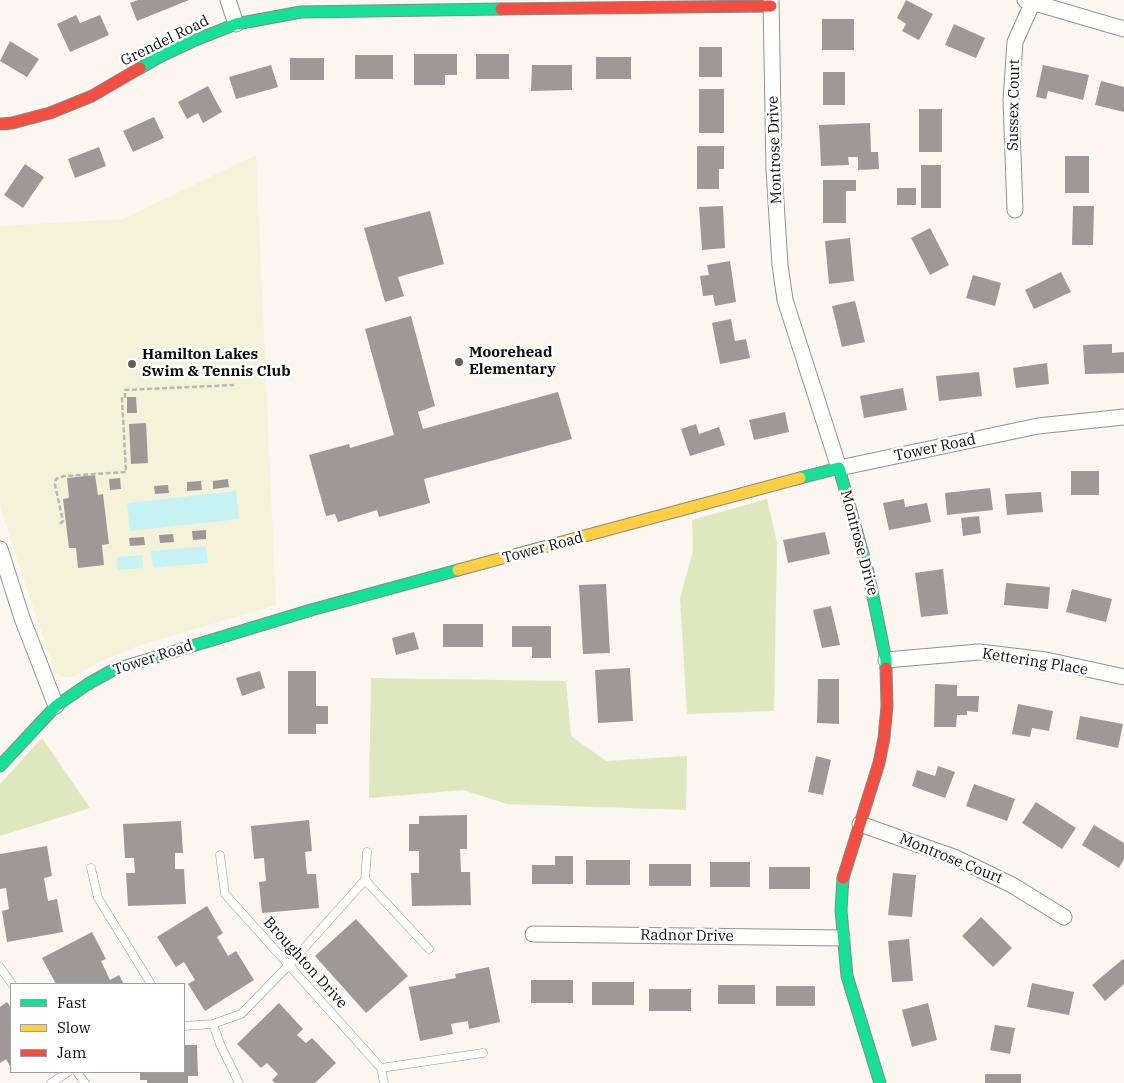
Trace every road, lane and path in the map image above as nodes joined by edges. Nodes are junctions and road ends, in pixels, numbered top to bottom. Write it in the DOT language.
graph roads {
  1 [pos="228,0"];
  2 [pos="1028,2"];
  3 [pos="771,3"];
  4 [pos="481,4"];
  5 [pos="236,24"];
  6 [pos="1124,29"];
  7 [pos="0,124"];
  8 [pos="1015,210"];
  9 [pos="234,385"];
  10 [pos="1124,417"];
  11 [pos="839,468"];
  12 [pos="63,523"];
  13 [pos="0,549"];
  14 [pos="886,660"];
  15 [pos="1124,677"];
  16 [pos="56,706"];
  17 [pos="0,766"];
  18 [pos="860,824"];
  19 [pos="367,852"];
  20 [pos="220,855"];
  21 [pos="92,868"];
  22 [pos="365,880"];
  23 [pos="1064,917"];
  24 [pos="533,934"];
  25 [pos="842,938"];
  26 [pos="429,949"];
  27 [pos="289,965"];
  28 [pos="2,973"];
  29 [pos="11,983"];
  30 [pos="150,983"];
  31 [pos="214,1024"];
  32 [pos="185,1026"];
  33 [pos="483,1053"];
  34 [pos="381,1068"];
  35 [pos="66,1073"];
  36 [pos="51,1083"];
  37 [pos="239,1083"];
  38 [pos="384,1083"];
  39 [pos="880,1083"];
  1 -- 5 [label="street"];
  2 -- 6 [label="street"];
  2 -- 8 [label="street, Sussex Court"];
  3 -- 4 [label="street, Grendel Road"];
  3 -- 11 [label="street, Montrose Drive"];
  4 -- 5 [label="street, Grendel Road"];
  5 -- 7 [label="street, Grendel Road"];
  9 -- 12 [label="path"];
  10 -- 11 [label="street, Tower Road"];
  11 -- 14 [label="street, Montrose Drive"];
  11 -- 16 [label="street, Tower Road"];
  13 -- 16 [label="street"];
  14 -- 15 [label="street, Kettering Place"];
  14 -- 18 [label="street, Montrose Drive"];
  16 -- 17 [label="street, Tower Road"];
  18 -- 23 [label="street, Montrose Court"];
  18 -- 25 [label="street, Montrose Drive"];
  19 -- 22 [label="lane"];
  20 -- 27 [label="lane, Broughton Drive"];
  21 -- 30 [label="lane"];
  22 -- 26 [label="lane"];
  22 -- 27 [label="lane"];
  24 -- 25 [label="street, Radnor Drive"];
  25 -- 39 [label="street, Montrose Drive"];
  27 -- 31 [label="lane"];
  27 -- 34 [label="lane, Broughton Drive"];
  28 -- 29 [label="lane"];
  31 -- 32 [label="lane"];
  31 -- 37 [label="lane"];
  33 -- 34 [label="lane"];
  34 -- 38 [label="lane"];
  35 -- 36 [label="lane"];
}
